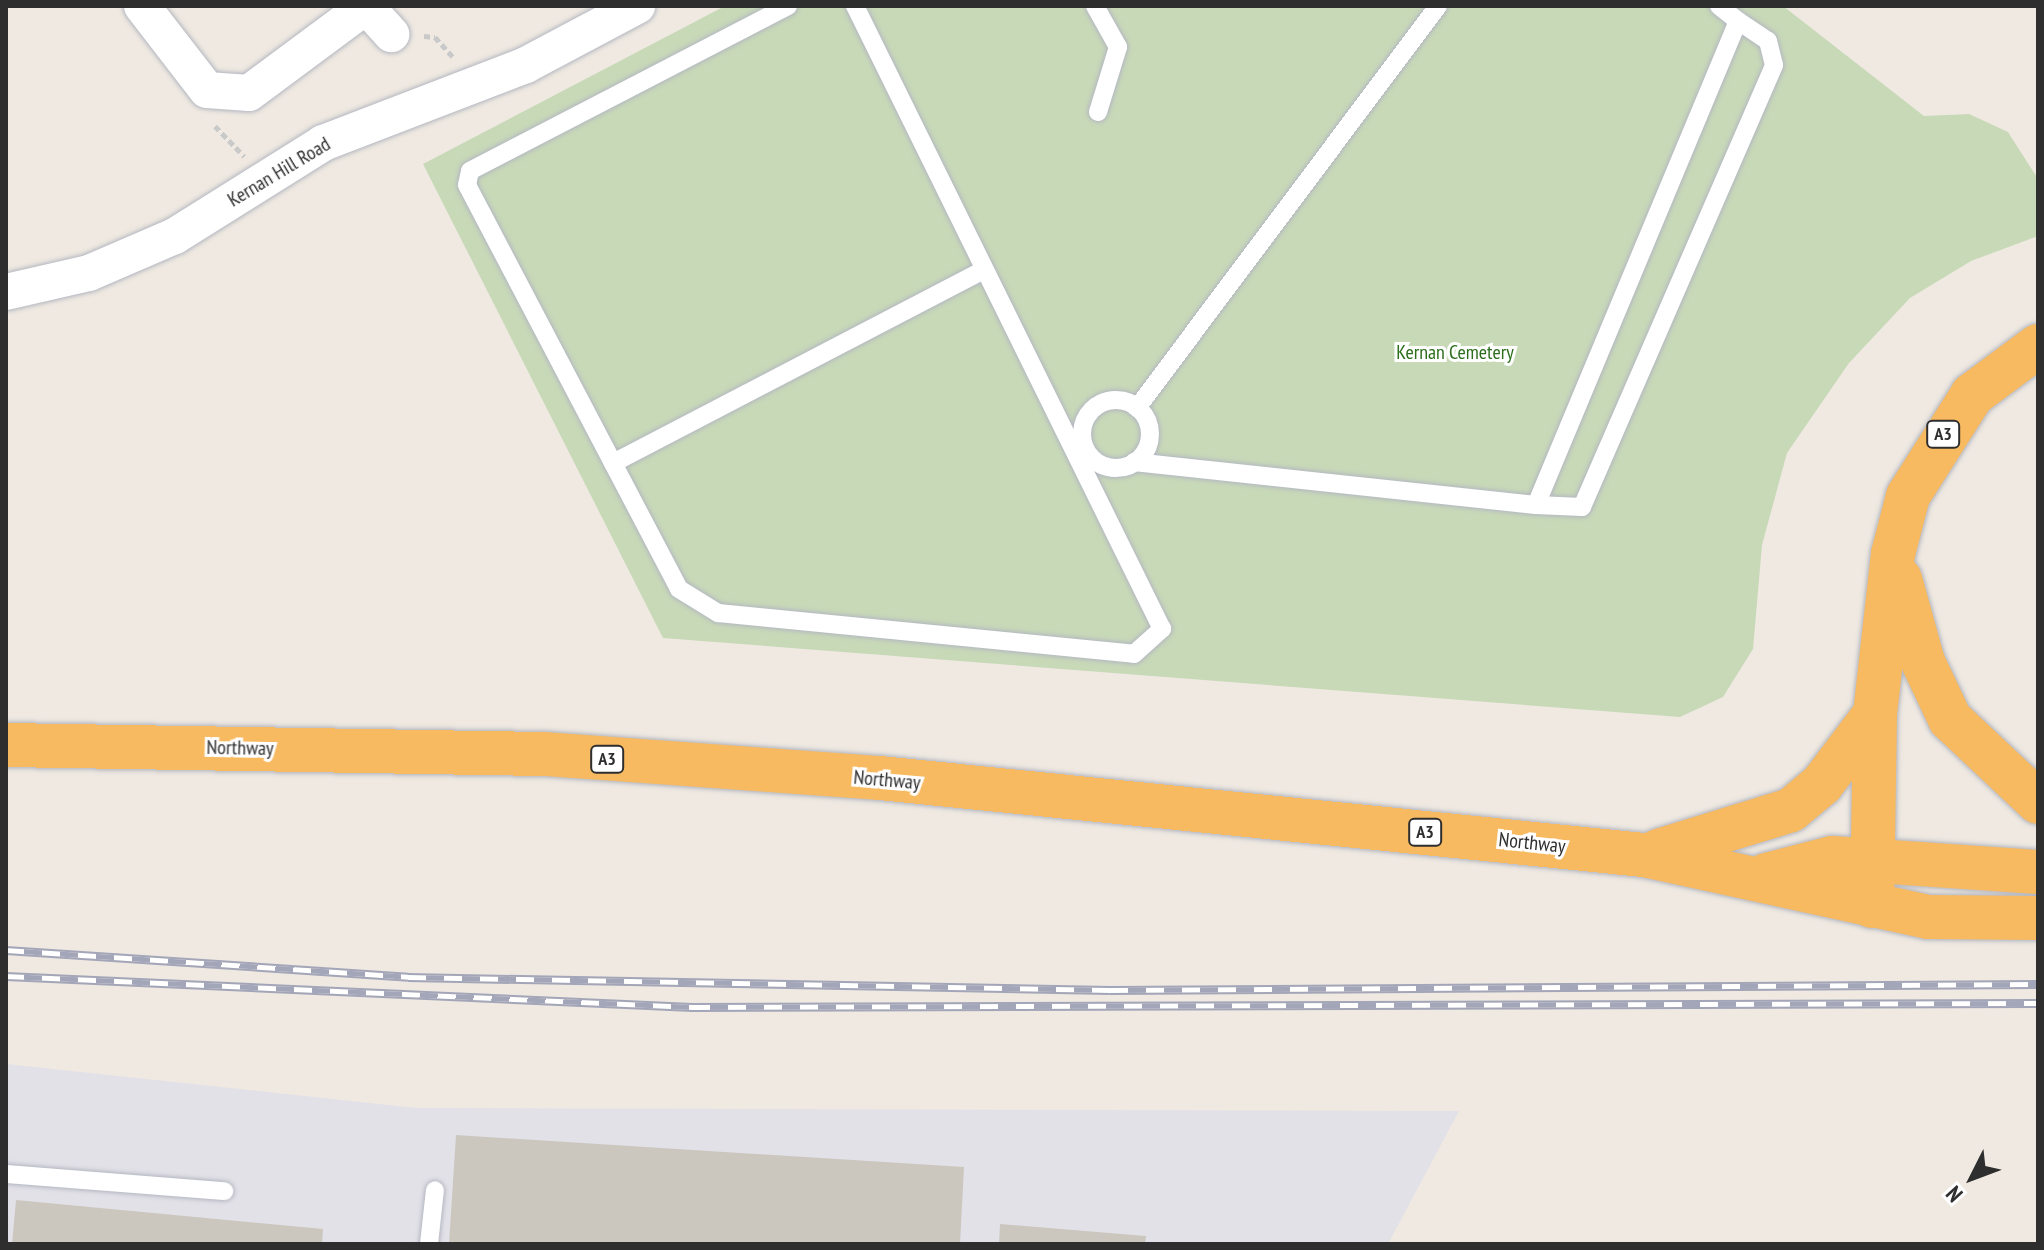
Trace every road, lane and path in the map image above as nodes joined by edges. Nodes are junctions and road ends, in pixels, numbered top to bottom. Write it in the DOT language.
graph roads {
  1 [pos="142,6"];
  2 [pos="637,6"];
  3 [pos="788,6"];
  4 [pos="855,6"];
  5 [pos="1095,6"];
  6 [pos="1438,6"];
  7 [pos="1719,6"];
  8 [pos="1738,21"];
  9 [pos="391,34"];
  10 [pos="476,85"];
  11 [pos="207,90"];
  12 [pos="1098,112"];
  13 [pos="263,179"];
  14 [pos="983,270"];
  15 [pos="6,292"];
  16 [pos="2038,346"];
  17 [pos="1137,408"];
  18 [pos="1082,456"];
  19 [pos="1134,462"];
  20 [pos="613,463"];
  21 [pos="1536,505"];
  22 [pos="1893,554"];
  23 [pos="1875,714"];
  24 [pos="6,745"];
  25 [pos="2038,802"];
  26 [pos="1644,855"];
  27 [pos="1871,863"];
  28 [pos="2038,872"];
  29 [pos="1763,875"];
  30 [pos="2038,888"];
  31 [pos="1872,906"];
  32 [pos="2038,918"];
  33 [pos="6,1174"];
  34 [pos="435,1190"];
  35 [pos="224,1191"];
  36 [pos="429,1244"];
  1 -- 11 [label="street"];
  2 -- 10 [label="street, Kernan Hill Road"];
  3 -- 20 [label="lane"];
  4 -- 14 [label="lane"];
  5 -- 12 [label="lane"];
  6 -- 17 [label="lane"];
  7 -- 8 [label="lane"];
  8 -- 21 [label="lane"];
  8 -- 21 [label="lane"];
  9 -- 10 [label="path"];
  9 -- 11 [label="street"];
  10 -- 13 [label="street, Kernan Hill Road"];
  11 -- 13 [label="path"];
  13 -- 15 [label="street, Kernan Hill Road"];
  14 -- 18 [label="lane"];
  14 -- 20 [label="lane"];
  16 -- 22 [label="highway, A3"];
  17 -- 18 [label="lane"];
  17 -- 19 [label="lane"];
  18 -- 19 [label="lane"];
  18 -- 20 [label="lane"];
  19 -- 21 [label="lane"];
  22 -- 23 [label="highway, A3"];
  22 -- 25 [label="highway"];
  23 -- 26 [label="highway"];
  23 -- 27 [label="highway, A3"];
  24 -- 26 [label="highway, Northway / A3"];
  26 -- 29 [label="highway, Northway / A3"];
  27 -- 28 [label="highway, Northway / A3"];
  27 -- 29 [label="highway, Northway / A3"];
  27 -- 30 [label="highway"];
  27 -- 31 [label="highway, A3"];
  29 -- 31 [label="highway, Northway / A3"];
  31 -- 32 [label="highway, Northway / A3"];
  33 -- 35 [label="lane"];
  34 -- 36 [label="lane"];
}
